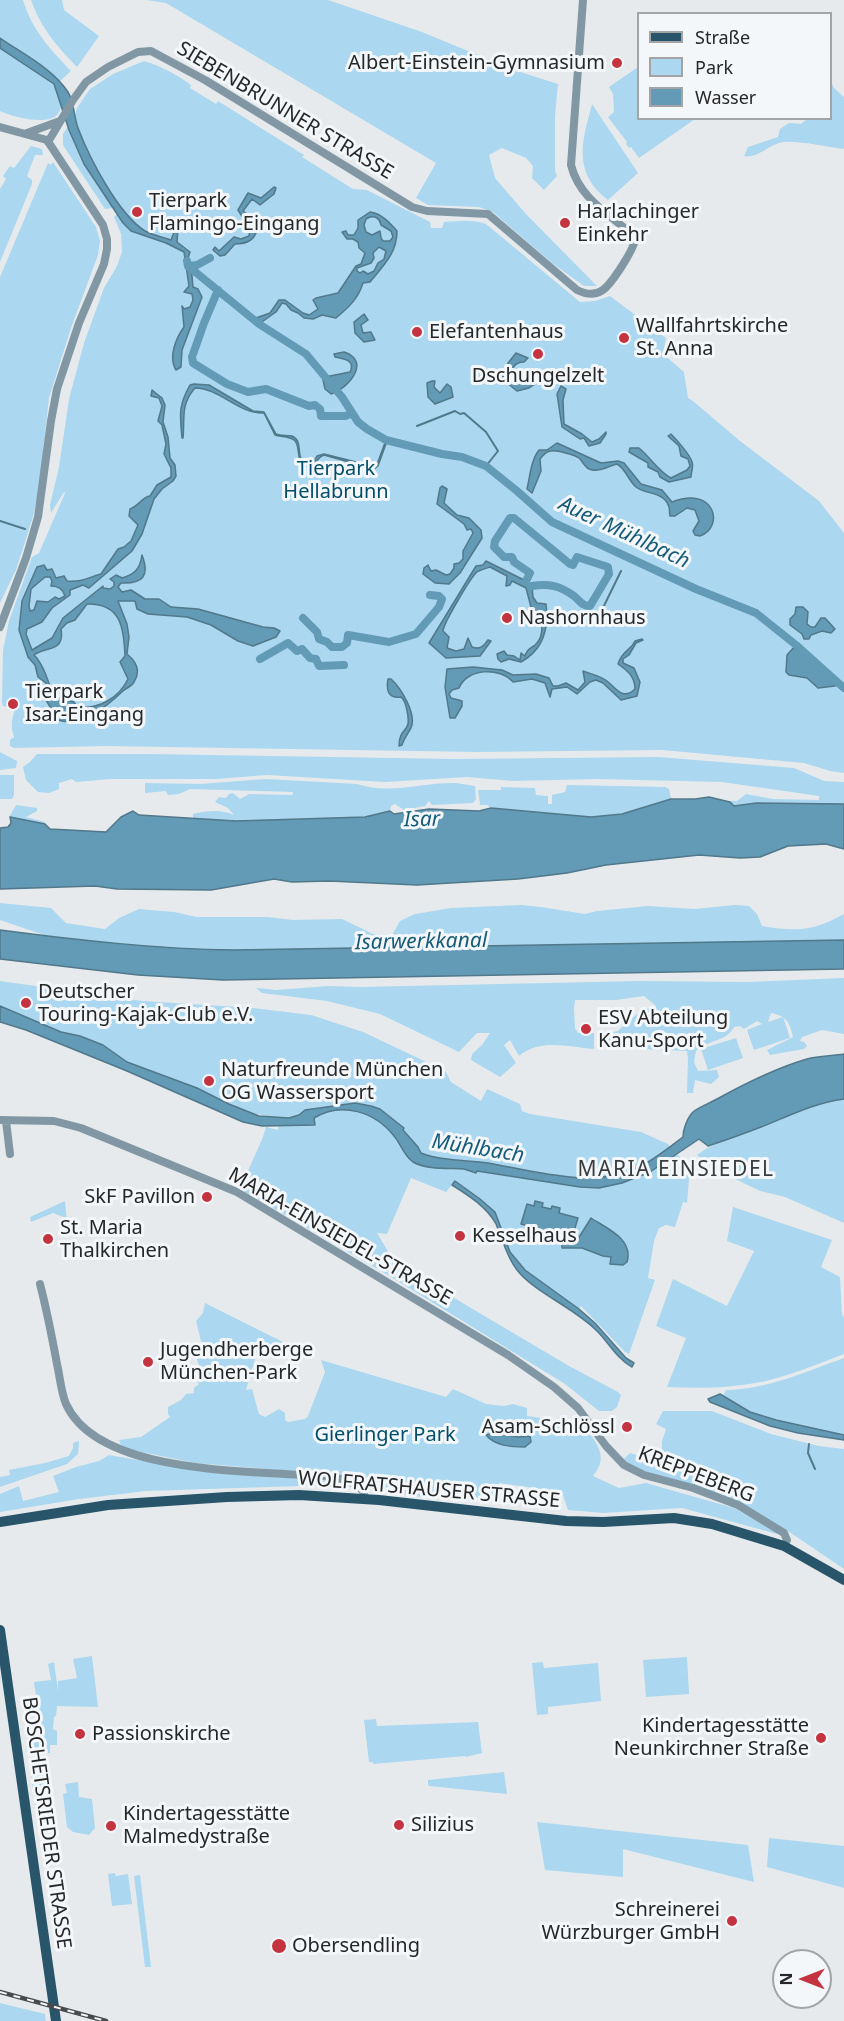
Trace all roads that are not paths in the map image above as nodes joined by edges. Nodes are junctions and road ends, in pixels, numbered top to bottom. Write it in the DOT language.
graph roads {
  1 [pos="583,0"];
  2 [pos="61,119"];
  3 [pos="0,127"];
  4 [pos="23,133"];
  5 [pos="48,142"];
  6 [pos="0,627"];
  7 [pos="3,1121"];
  8 [pos="10,1154"];
  9 [pos="40,1284"];
  10 [pos="594,1429"];
  11 [pos="363,1498"];
  12 [pos="0,1522"];
  13 [pos="784,1546"];
  14 [pos="844,1580"];
  15 [pos="0,1630"];
  16 [pos="56,2021"];
  1 -- 2 [label="street, SIEBENBRUNNER STRASSE"];
  2 -- 4 [label="street"];
  2 -- 5 [label="street, SIEBENBRUNNER STRASSE"];
  3 -- 4 [label="street"];
  4 -- 5 [label="street"];
  5 -- 6 [label="street"];
  7 -- 8 [label="street"];
  7 -- 10 [label="street, MARIA-EINSIEDEL-STRASSE"];
  9 -- 11 [label="street"];
  10 -- 13 [label="street, KREPPEBERG"];
  11 -- 12 [label="main road, WOLFRATSHAUSER STRASSE"];
  11 -- 13 [label="main road, WOLFRATSHAUSER STRASSE"];
  13 -- 14 [label="main road, WOLFRATSHAUSER STRASSE"];
  15 -- 16 [label="main road, BOSCHETSRIEDER STRASSE"];
}
